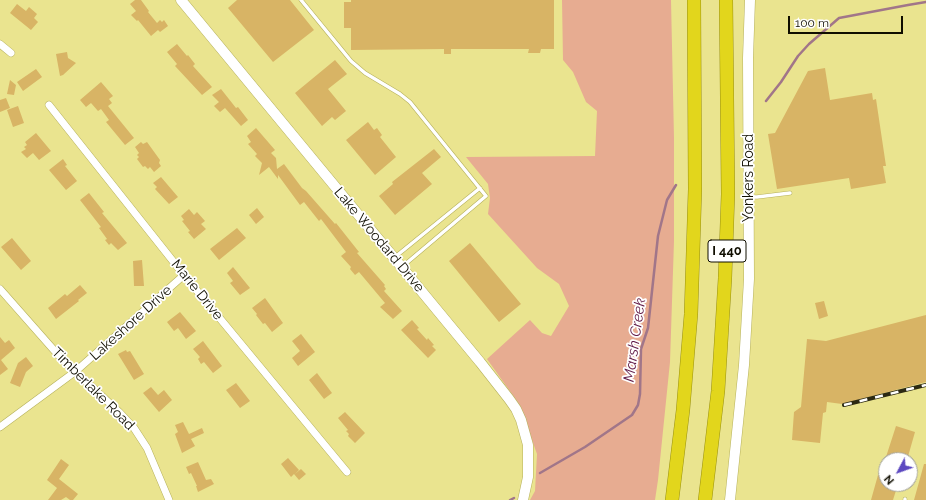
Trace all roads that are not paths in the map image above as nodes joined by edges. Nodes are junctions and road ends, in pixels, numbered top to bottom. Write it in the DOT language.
graph roads {
  1 [pos="181,0"];
  2 [pos="301,0"];
  3 [pos="694,0"];
  4 [pos="726,0"];
  5 [pos="750,0"];
  6 [pos="0,44"];
  7 [pos="11,53"];
  8 [pos="50,105"];
  9 [pos="480,188"];
  10 [pos="790,193"];
  11 [pos="749,197"];
  12 [pos="394,258"];
  13 [pos="401,267"];
  14 [pos="184,275"];
  15 [pos="0,289"];
  16 [pos="76,371"];
  17 [pos="0,427"];
  18 [pos="347,472"];
  19 [pos="169,500"];
  20 [pos="523,500"];
  21 [pos="672,500"];
  22 [pos="705,500"];
  23 [pos="730,500"];
  1 -- 12 [label="street, Lake Woodard Drive"];
  2 -- 9 [label="lane"];
  3 -- 21 [label="highway, I 440"];
  4 -- 22 [label="highway, I 440"];
  5 -- 11 [label="street, Yonkers Road"];
  6 -- 7 [label="street"];
  8 -- 14 [label="street, Marie Drive"];
  9 -- 12 [label="lane"];
  9 -- 13 [label="lane"];
  10 -- 11 [label="lane"];
  11 -- 23 [label="street, Yonkers Road"];
  12 -- 13 [label="street, Lake Woodard Drive"];
  13 -- 20 [label="street, Lake Woodard Drive"];
  14 -- 16 [label="street, Lakeshore Drive"];
  14 -- 18 [label="street, Marie Drive"];
  15 -- 16 [label="street, Timberlake Road"];
  16 -- 17 [label="street, Lakeshore Drive"];
  16 -- 19 [label="street, Timberlake Road"];
}
